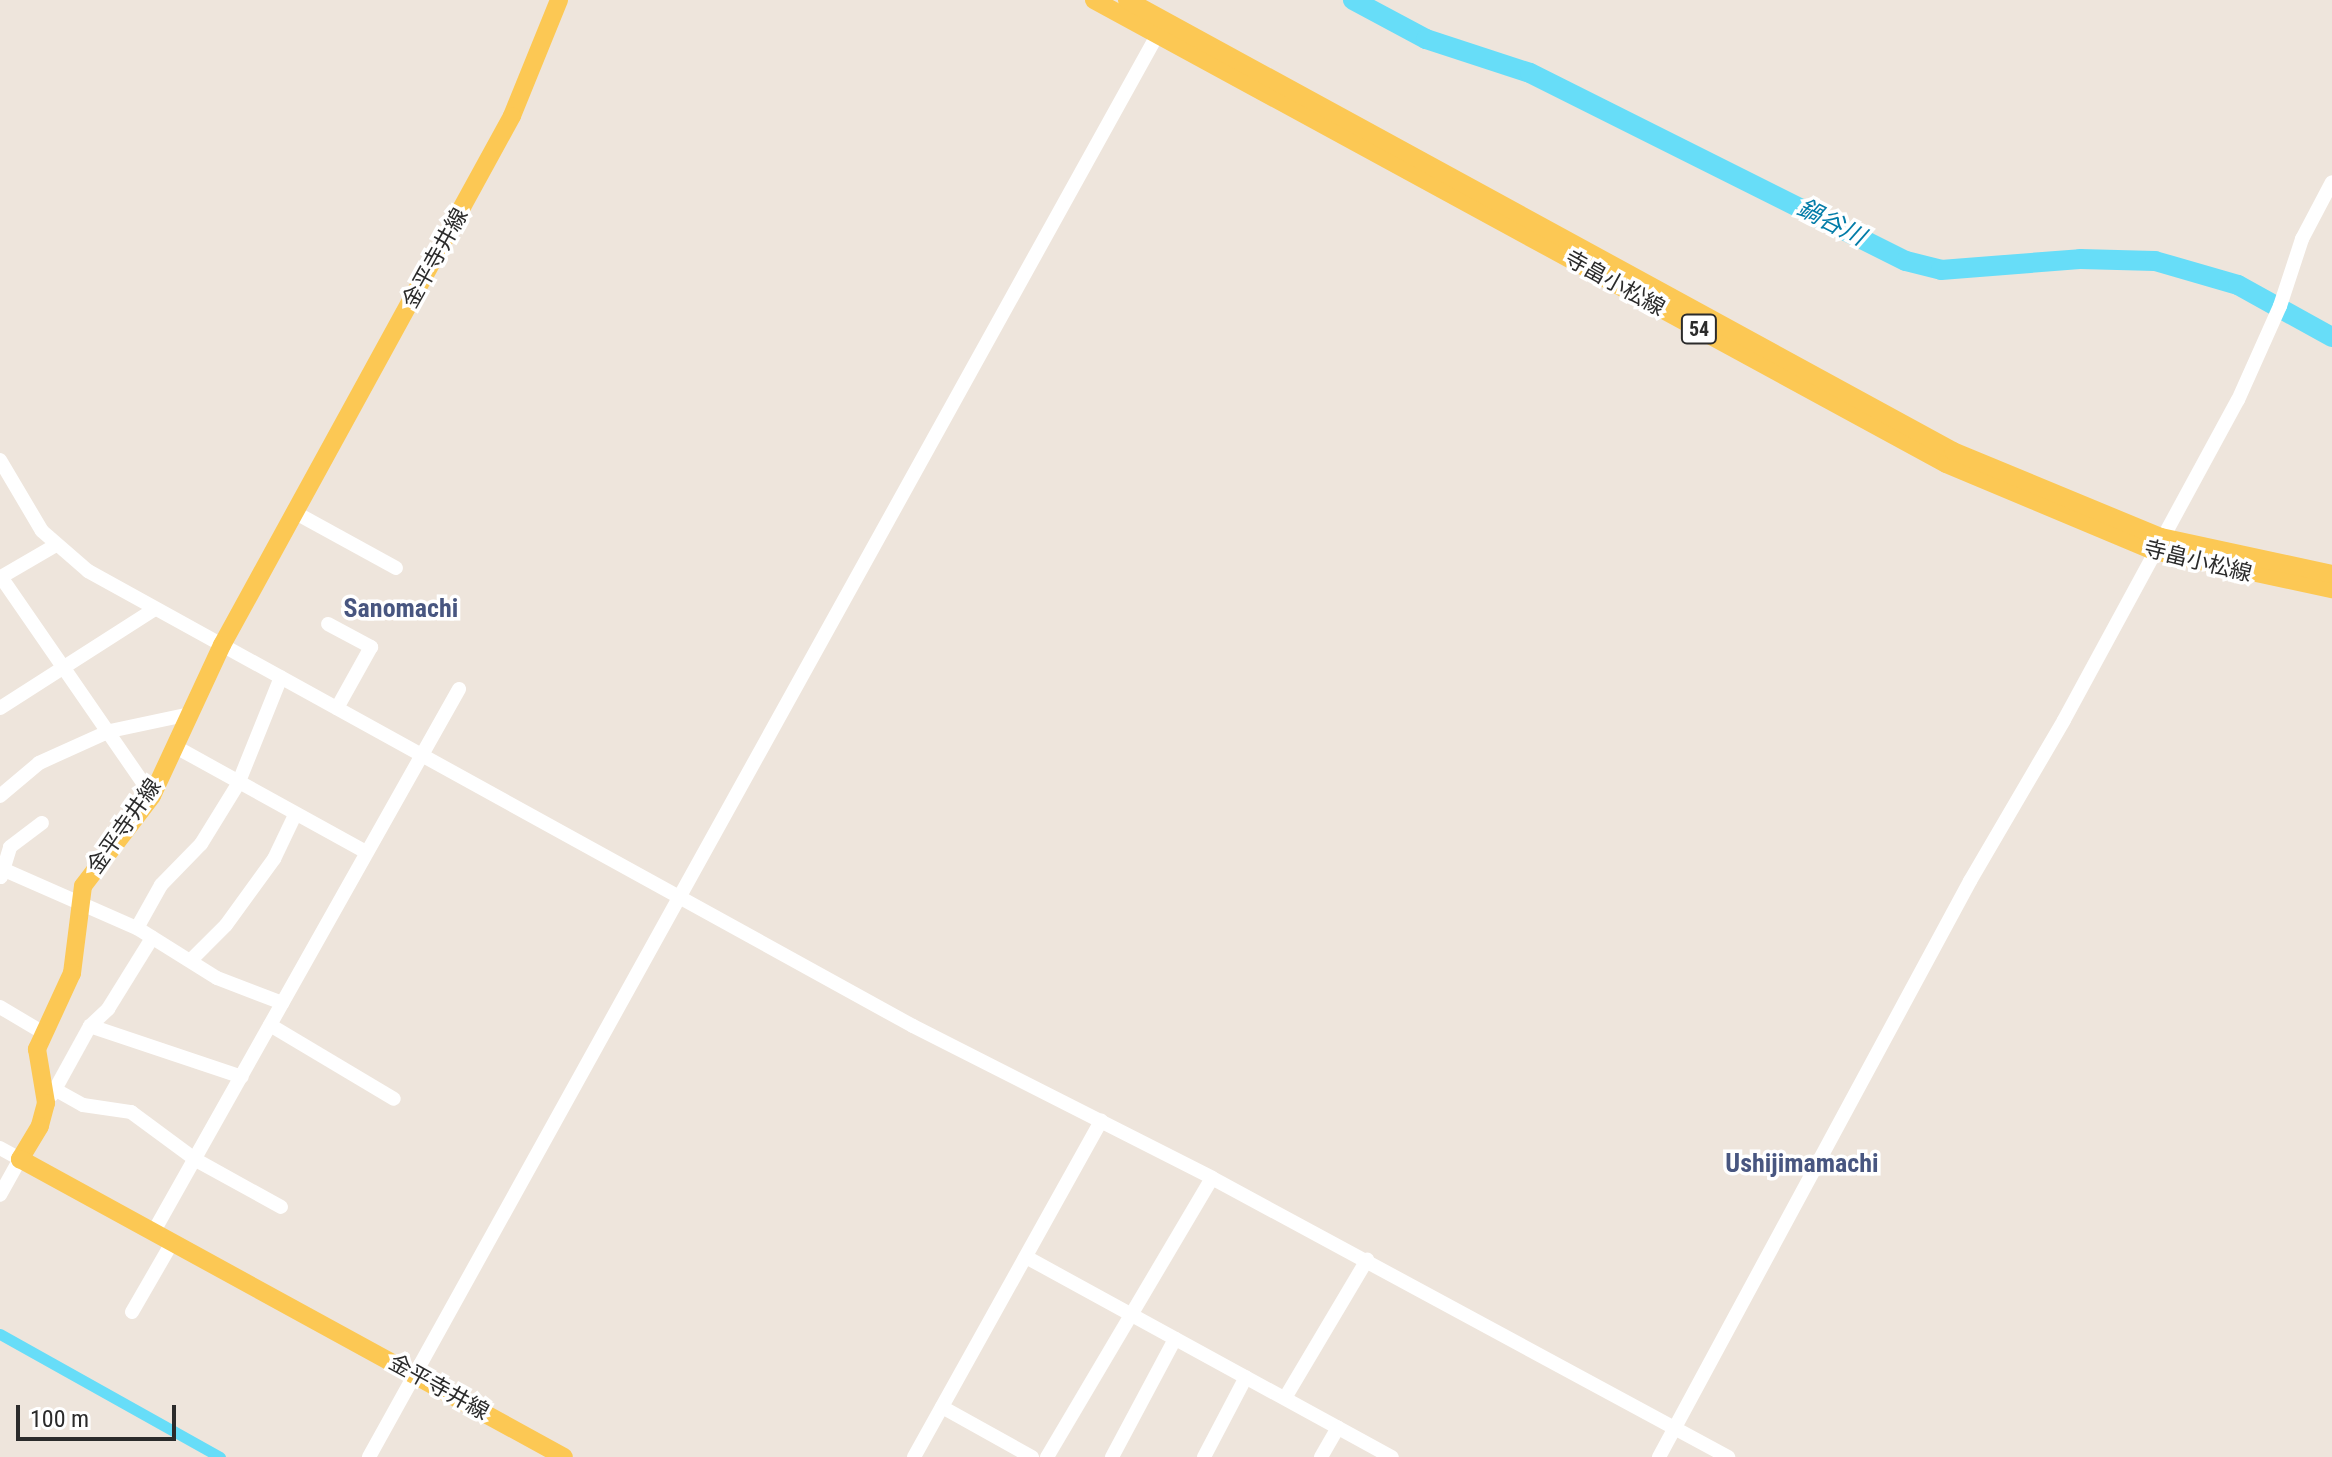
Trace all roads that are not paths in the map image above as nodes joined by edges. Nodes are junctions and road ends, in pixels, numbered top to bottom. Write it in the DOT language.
graph roads {
  1 [pos="559,0"];
  2 [pos="1094,0"];
  3 [pos="1127,0"];
  4 [pos="1161,28"];
  5 [pos="2332,182"];
  6 [pos="0,460"];
  7 [pos="296,513"];
  8 [pos="2157,544"];
  9 [pos="56,545"];
  10 [pos="396,568"];
  11 [pos="2332,574"];
  12 [pos="0,577"];
  13 [pos="2332,589"];
  14 [pos="155,609"];
  15 [pos="328,624"];
  16 [pos="222,645"];
  17 [pos="65,670"];
  18 [pos="281,677"];
  19 [pos="459,689"];
  20 [pos="0,708"];
  21 [pos="337,708"];
  22 [pos="185,715"];
  23 [pos="110,731"];
  24 [pos="174,746"];
  25 [pos="421,753"];
  26 [pos="238,784"];
  27 [pos="0,796"];
  28 [pos="152,796"];
  29 [pos="295,815"];
  30 [pos="42,823"];
  31 [pos="366,852"];
  32 [pos="1,872"];
  33 [pos="680,895"];
  34 [pos="81,905"];
  35 [pos="137,928"];
  36 [pos="152,938"];
  37 [pos="191,960"];
  38 [pos="282,1003"];
  39 [pos="0,1007"];
  40 [pos="270,1025"];
  41 [pos="90,1026"];
  42 [pos="42,1032"];
  43 [pos="242,1077"];
  44 [pos="51,1096"];
  45 [pos="394,1099"];
  46 [pos="1101,1121"];
  47 [pos="0,1148"];
  48 [pos="20,1159"];
  49 [pos="196,1160"];
  50 [pos="1212,1178"];
  51 [pos="0,1195"];
  52 [pos="281,1207"];
  53 [pos="154,1231"];
  54 [pos="173,1241"];
  55 [pos="1026,1257"];
  56 [pos="1367,1260"];
  57 [pos="132,1312"];
  58 [pos="1132,1316"];
  59 [pos="1175,1339"];
  60 [pos="415,1373"];
  61 [pos="1246,1377"];
  62 [pos="1285,1398"];
  63 [pos="942,1407"];
  64 [pos="1338,1427"];
  65 [pos="1675,1428"];
  66 [pos="369,1457"];
  67 [pos="564,1457"];
  68 [pos="914,1457"];
  69 [pos="1032,1457"];
  70 [pos="1047,1457"];
  71 [pos="1112,1457"];
  72 [pos="1204,1457"];
  73 [pos="1321,1457"];
  74 [pos="1392,1457"];
  75 [pos="1659,1457"];
  76 [pos="1728,1457"];
  1 -- 7 [label="main road, 金平寺井線"];
  2 -- 4 [label="main road, 寺畠小松線 / 54"];
  3 -- 4 [label="main road, 寺畠小松線 / 54"];
  4 -- 8 [label="main road, 寺畠小松線 / 54"];
  4 -- 33 [label="street"];
  5 -- 8 [label="street"];
  6 -- 9 [label="street"];
  7 -- 10 [label="street"];
  7 -- 16 [label="main road, 金平寺井線"];
  8 -- 11 [label="main road, 寺畠小松線 / 54"];
  8 -- 13 [label="main road, 寺畠小松線 / 54"];
  8 -- 65 [label="street"];
  9 -- 12 [label="street"];
  9 -- 14 [label="street"];
  12 -- 17 [label="street"];
  14 -- 16 [label="street"];
  14 -- 17 [label="street"];
  15 -- 21 [label="street"];
  16 -- 18 [label="street"];
  16 -- 22 [label="main road, 金平寺井線"];
  17 -- 20 [label="street"];
  17 -- 23 [label="street"];
  18 -- 21 [label="street"];
  18 -- 26 [label="street"];
  19 -- 25 [label="street"];
  21 -- 25 [label="street"];
  22 -- 23 [label="street"];
  22 -- 24 [label="main road, 金平寺井線"];
  23 -- 27 [label="street"];
  23 -- 28 [label="street"];
  24 -- 26 [label="street"];
  24 -- 28 [label="main road, 金平寺井線"];
  25 -- 31 [label="street"];
  25 -- 33 [label="street"];
  26 -- 29 [label="street"];
  26 -- 35 [label="street"];
  28 -- 34 [label="main road, 金平寺井線"];
  29 -- 31 [label="street"];
  29 -- 37 [label="street"];
  30 -- 32 [label="street"];
  31 -- 38 [label="street"];
  32 -- 34 [label="street"];
  33 -- 46 [label="street"];
  33 -- 60 [label="street"];
  34 -- 35 [label="street"];
  34 -- 42 [label="main road, 金平寺井線"];
  35 -- 36 [label="street"];
  36 -- 37 [label="street"];
  36 -- 41 [label="street"];
  37 -- 38 [label="street"];
  38 -- 40 [label="street"];
  39 -- 42 [label="street"];
  40 -- 43 [label="street"];
  40 -- 45 [label="street"];
  41 -- 43 [label="street"];
  41 -- 44 [label="street"];
  42 -- 44 [label="main road, 金平寺井線"];
  43 -- 49 [label="street"];
  44 -- 48 [label="main road"];
  44 -- 49 [label="street"];
  46 -- 50 [label="street"];
  46 -- 55 [label="street"];
  47 -- 48 [label="street"];
  48 -- 51 [label="street"];
  48 -- 53 [label="main road, 金平寺井線"];
  49 -- 52 [label="street"];
  49 -- 53 [label="street"];
  50 -- 56 [label="street"];
  50 -- 58 [label="street"];
  53 -- 54 [label="main road, 金平寺井線"];
  54 -- 57 [label="street"];
  54 -- 60 [label="main road, 金平寺井線"];
  55 -- 58 [label="street"];
  55 -- 63 [label="street"];
  56 -- 62 [label="street"];
  56 -- 65 [label="street"];
  58 -- 59 [label="street"];
  58 -- 70 [label="street"];
  59 -- 61 [label="street"];
  59 -- 71 [label="street"];
  60 -- 66 [label="street"];
  60 -- 67 [label="main road, 金平寺井線"];
  61 -- 62 [label="street"];
  61 -- 72 [label="street"];
  62 -- 64 [label="street"];
  63 -- 68 [label="street"];
  63 -- 69 [label="street"];
  64 -- 73 [label="street"];
  64 -- 74 [label="street"];
  65 -- 75 [label="street"];
  65 -- 76 [label="street"];
}
